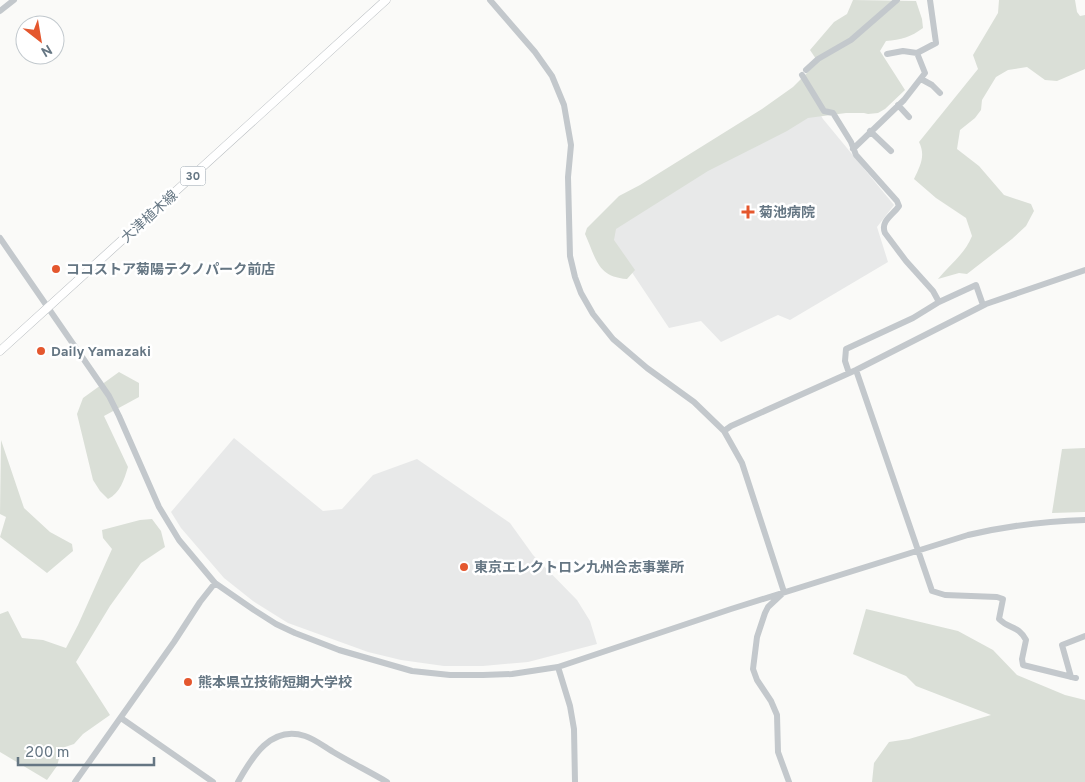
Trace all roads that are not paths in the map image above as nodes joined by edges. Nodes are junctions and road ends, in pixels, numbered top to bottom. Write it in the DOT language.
graph roads {
  1 [pos="14,0"];
  2 [pos="386,0"];
  3 [pos="490,0"];
  4 [pos="897,0"];
  5 [pos="930,0"];
  6 [pos="0,11"];
  7 [pos="918,53"];
  8 [pos="887,54"];
  9 [pos="921,79"];
  10 [pos="940,93"];
  11 [pos="908,104"];
  12 [pos="899,107"];
  13 [pos="909,117"];
  14 [pos="870,132"];
  15 [pos="853,149"];
  16 [pos="891,151"];
  17 [pos="0,238"];
  18 [pos="1085,270"];
  19 [pos="939,302"];
  20 [pos="983,305"];
  21 [pos="48,307"];
  22 [pos="0,351"];
  23 [pos="856,370"];
  24 [pos="849,373"];
  25 [pos="724,431"];
  26 [pos="1085,520"];
  27 [pos="917,550"];
  28 [pos="215,583"];
  29 [pos="784,592"];
  30 [pos="1085,636"];
  31 [pos="558,666"];
  32 [pos="122,718"];
  33 [pos="75,782"];
  34 [pos="213,782"];
  35 [pos="238,782"];
  36 [pos="387,782"];
  37 [pos="575,782"];
  38 [pos="788,782"];
  1 -- 6 [label="street"];
  2 -- 21 [label="main road, 大津植木線 / 30"];
  3 -- 25 [label="street"];
  4 -- 15 [label="street"];
  5 -- 7 [label="street"];
  7 -- 8 [label="street"];
  7 -- 9 [label="street"];
  9 -- 10 [label="street"];
  9 -- 12 [label="street"];
  11 -- 12 [label="street"];
  12 -- 13 [label="street"];
  12 -- 14 [label="street"];
  14 -- 15 [label="street"];
  14 -- 16 [label="street"];
  15 -- 19 [label="street"];
  17 -- 21 [label="street"];
  18 -- 20 [label="street"];
  19 -- 20 [label="street"];
  19 -- 24 [label="street"];
  20 -- 23 [label="street"];
  21 -- 22 [label="main road, 大津植木線 / 30"];
  21 -- 28 [label="street"];
  23 -- 24 [label="street"];
  23 -- 27 [label="street"];
  24 -- 25 [label="street"];
  25 -- 29 [label="street"];
  26 -- 27 [label="street"];
  27 -- 29 [label="street"];
  27 -- 30 [label="street"];
  28 -- 31 [label="street"];
  28 -- 32 [label="street"];
  29 -- 31 [label="street"];
  29 -- 38 [label="street"];
  31 -- 37 [label="street"];
  32 -- 33 [label="street"];
  32 -- 34 [label="street"];
  35 -- 36 [label="street"];
}
